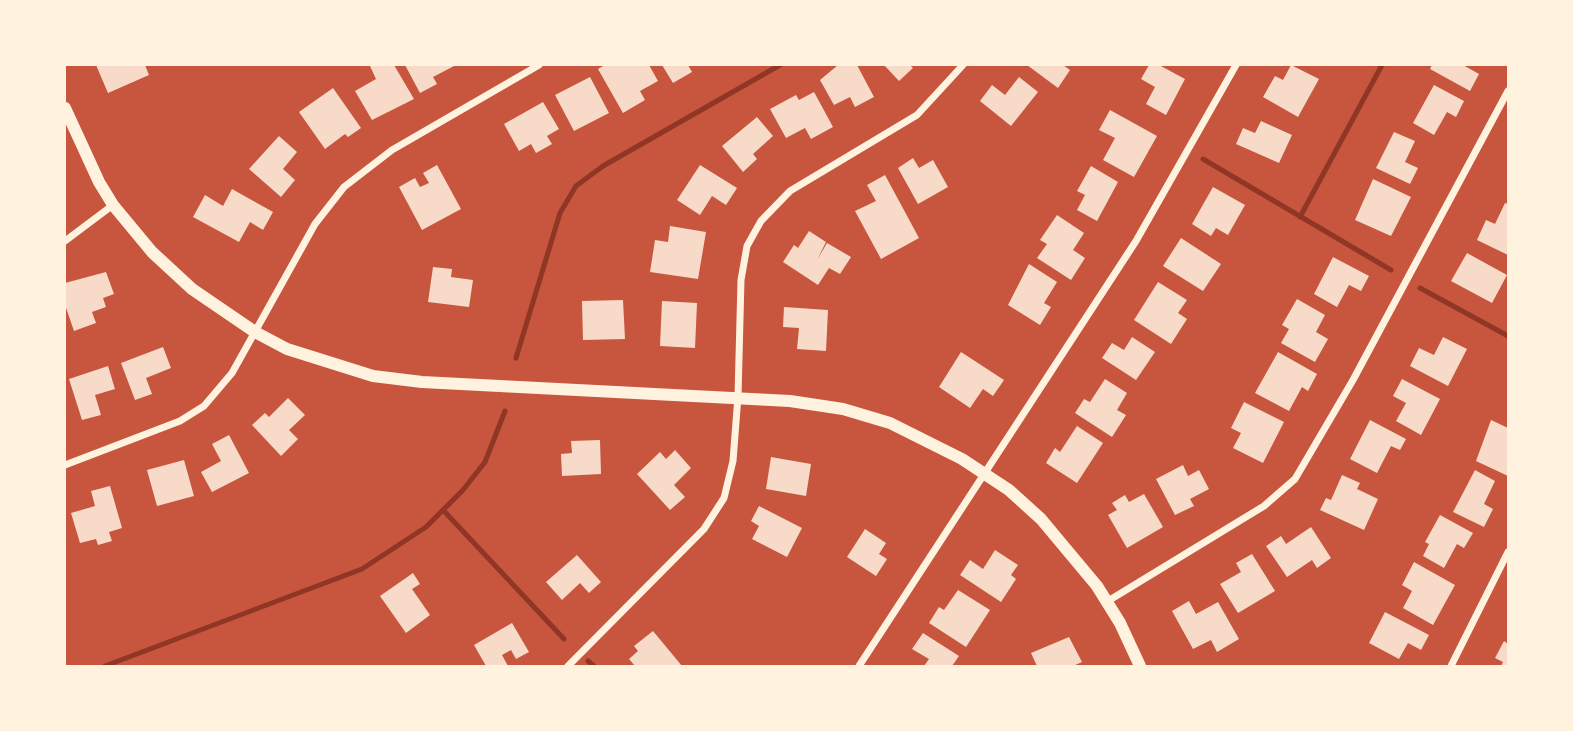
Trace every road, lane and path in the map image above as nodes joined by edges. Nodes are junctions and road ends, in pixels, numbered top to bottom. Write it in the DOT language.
graph roads {
  1 [pos="539,65"];
  2 [pos="963,65"];
  3 [pos="1236,65"];
  4 [pos="1508,91"];
  5 [pos="65,108"];
  6 [pos="113,205"];
  7 [pos="65,241"];
  8 [pos="255,332"];
  9 [pos="738,396"];
  10 [pos="65,465"];
  11 [pos="985,474"];
  12 [pos="1508,552"];
  13 [pos="1108,601"];
  14 [pos="568,666"];
  15 [pos="859,666"];
  16 [pos="1140,666"];
  17 [pos="1451,666"];
  1 -- 8 [label="street"];
  2 -- 9 [label="street"];
  3 -- 11 [label="street"];
  4 -- 13 [label="street"];
  5 -- 6 [label="street"];
  6 -- 7 [label="street"];
  6 -- 8 [label="street"];
  8 -- 9 [label="street"];
  8 -- 10 [label="street"];
  9 -- 11 [label="street"];
  9 -- 14 [label="street"];
  11 -- 13 [label="street"];
  11 -- 15 [label="street"];
  12 -- 17 [label="street"];
  13 -- 16 [label="street"];
}
